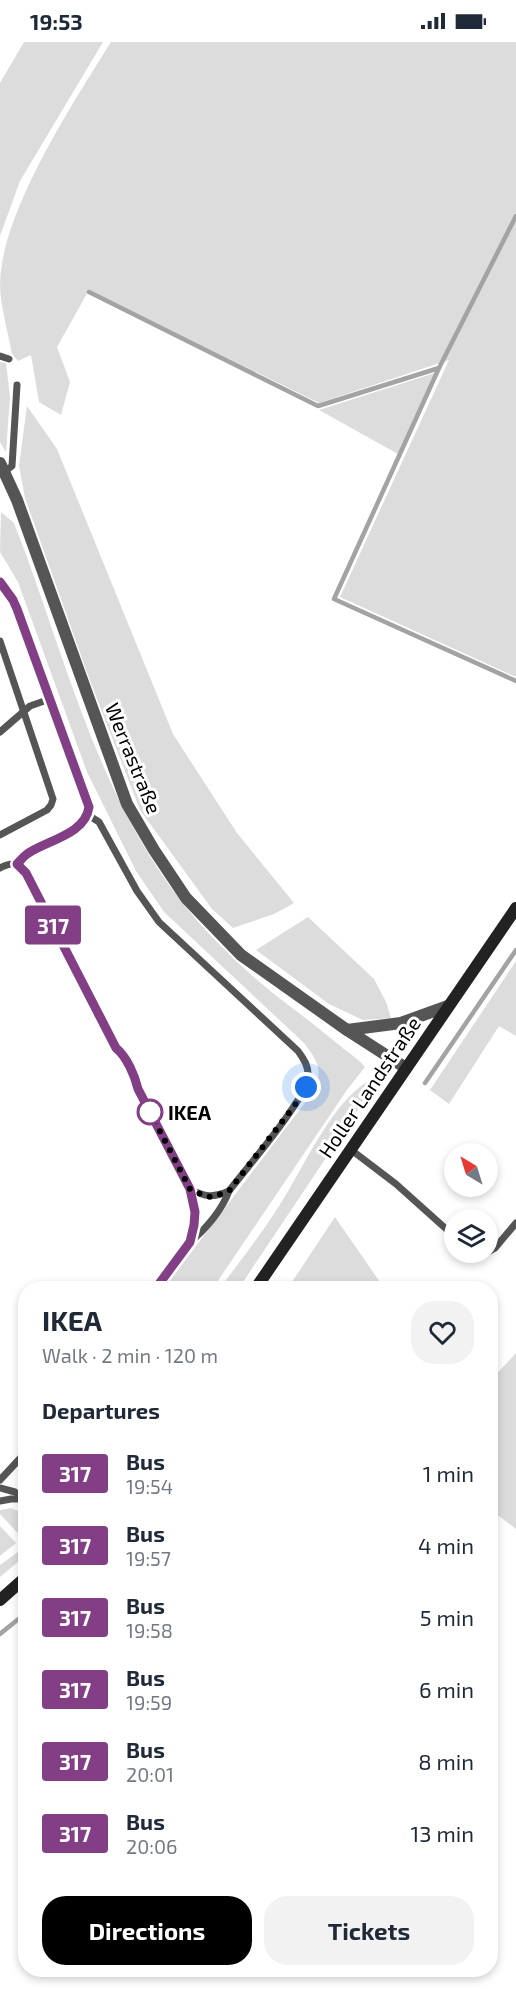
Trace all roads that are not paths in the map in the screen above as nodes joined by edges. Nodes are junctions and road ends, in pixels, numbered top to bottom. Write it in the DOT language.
graph roads {
  1 [pos="0,356"];
  2 [pos="9,359"];
  3 [pos="17,385"];
  4 [pos="2,467"];
  5 [pos="0,582"];
  6 [pos="0,640"];
  7 [pos="50,699"];
  8 [pos="24,711"];
  9 [pos="0,732"];
  10 [pos="88,815"];
  11 [pos="0,835"];
  12 [pos="17,864"];
  13 [pos="0,868"];
  14 [pos="516,908"];
  15 [pos="448,1006"];
  16 [pos="347,1030"];
  17 [pos="406,1068"];
  18 [pos="350,1149"];
  19 [pos="190,1189"];
  20 [pos="229,1191"];
  21 [pos="516,1223"];
  22 [pos="444,1227"];
  23 [pos="190,1242"];
  24 [pos="498,1244"];
  25 [pos="161,1281"];
  26 [pos="261,1281"];
  27 [pos="18,1461"];
  28 [pos="0,1480"];
  29 [pos="0,1488"];
  30 [pos="18,1494"];
  31 [pos="18,1499"];
  32 [pos="0,1501"];
  33 [pos="18,1583"];
  34 [pos="0,1600"];
  1 -- 2 [label="lane"];
  3 -- 4 [label="lane"];
  4 -- 16 [label="street, Werrastraße"];
  5 -- 7 [label="lane"];
  6 -- 8 [label="lane"];
  7 -- 8 [label="lane"];
  7 -- 10 [label="lane"];
  8 -- 9 [label="lane"];
  8 -- 11 [label="lane"];
  10 -- 12 [label="lane"];
  10 -- 20 [label="lane"];
  12 -- 13 [label="lane"];
  12 -- 19 [label="lane"];
  14 -- 15 [label="main road, Holler Landstraße"];
  15 -- 16 [label="street"];
  15 -- 17 [label="main road, Holler Landstraße"];
  16 -- 17 [label="street, Werrastraße"];
  17 -- 18 [label="main road, Holler Landstraße"];
  18 -- 22 [label="lane"];
  18 -- 26 [label="main road, Holler Landstraße"];
  19 -- 20 [label="lane"];
  19 -- 23 [label="lane"];
  20 -- 23 [label="lane"];
  21 -- 24 [label="lane"];
  23 -- 25 [label="lane"];
  27 -- 28 [label="lane"];
  29 -- 30 [label="lane"];
  31 -- 32 [label="lane"];
  33 -- 34 [label="main road"];
}
